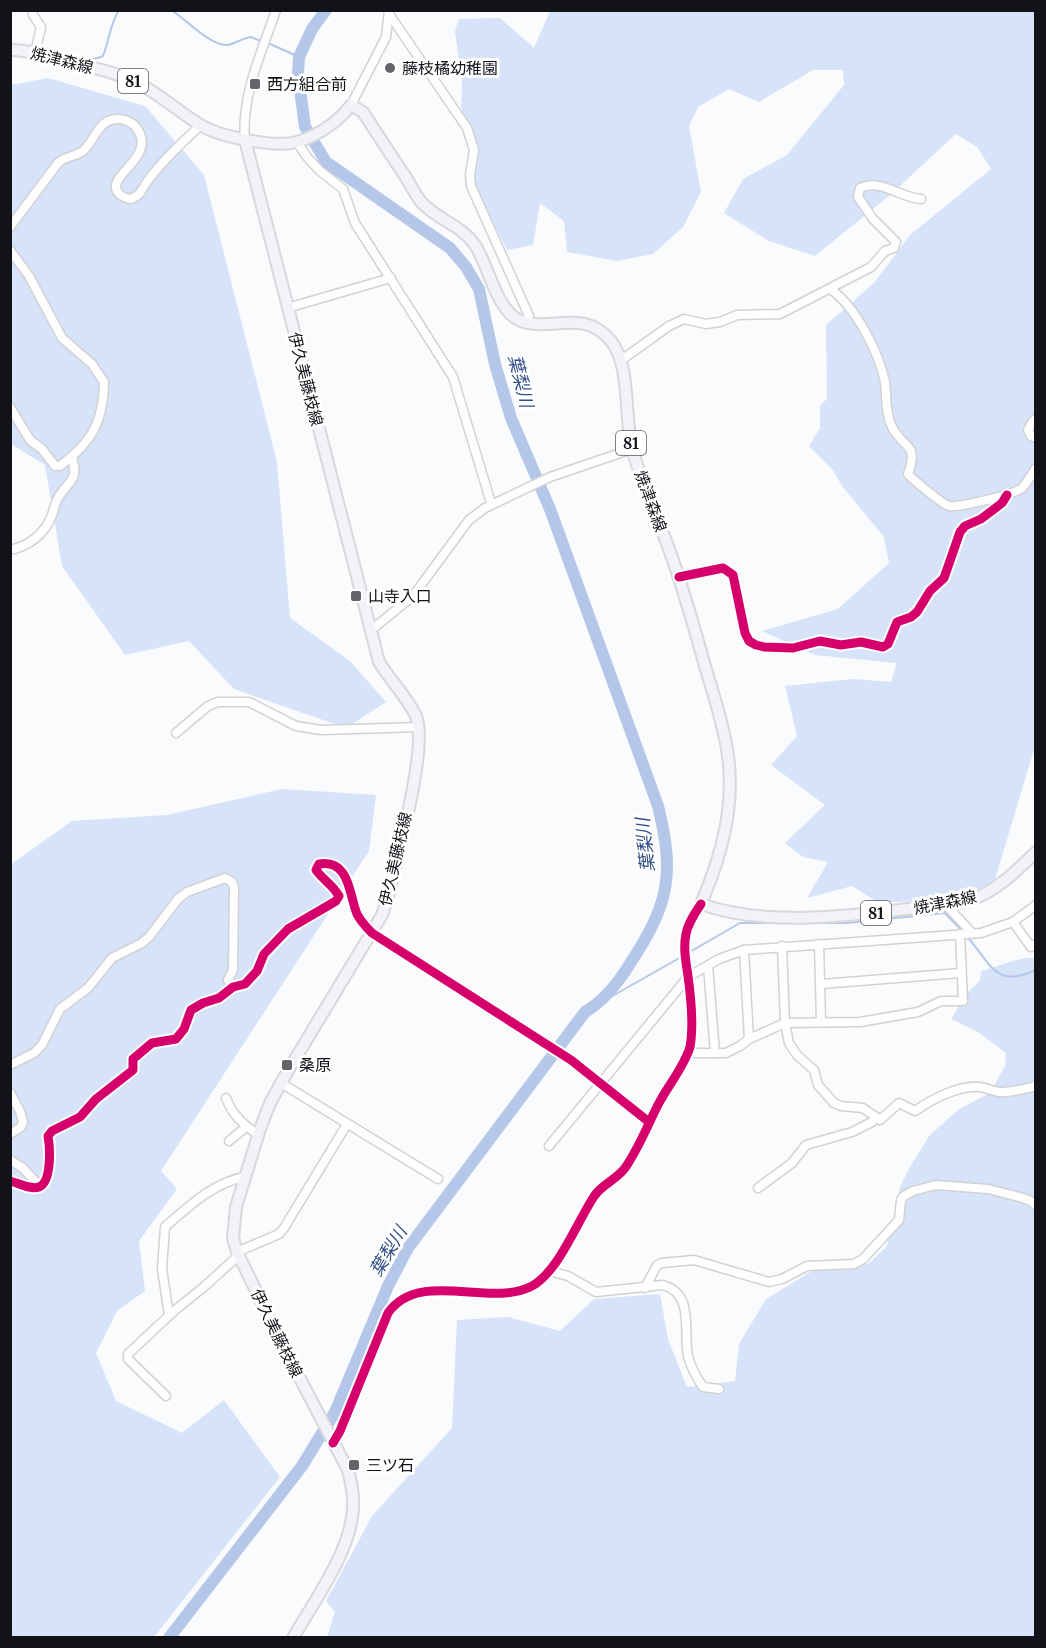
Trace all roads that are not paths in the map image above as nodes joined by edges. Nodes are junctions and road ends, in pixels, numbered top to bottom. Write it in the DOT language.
graph roads {
  1 [pos="276,10"];
  2 [pos="31,12"];
  3 [pos="389,12"];
  4 [pos="10,50"];
  5 [pos="35,53"];
  6 [pos="351,105"];
  7 [pos="201,125"];
  8 [pos="244,140"];
  9 [pos="299,141"];
  10 [pos="921,199"];
  11 [pos="10,227"];
  12 [pos="10,250"];
  13 [pos="391,278"];
  14 [pos="830,289"];
  15 [pos="287,308"];
  16 [pos="527,322"];
  17 [pos="620,361"];
  18 [pos="10,407"];
  19 [pos="1035,419"];
  20 [pos="1035,438"];
  21 [pos="632,449"];
  22 [pos="72,457"];
  23 [pos="1035,468"];
  24 [pos="1007,495"];
  25 [pos="491,503"];
  26 [pos="10,550"];
  27 [pos="680,577"];
  28 [pos="370,631"];
  29 [pos="419,727"];
  30 [pos="176,733"];
  31 [pos="1035,852"];
  32 [pos="702,904"];
  33 [pos="946,905"];
  34 [pos="1035,905"];
  35 [pos="1013,922"];
  36 [pos="372,933"];
  37 [pos="972,933"];
  38 [pos="960,934"];
  39 [pos="819,944"];
  40 [pos="1035,944"];
  41 [pos="782,946"];
  42 [pos="744,950"];
  43 [pos="708,966"];
  44 [pos="961,973"];
  45 [pos="688,977"];
  46 [pos="821,984"];
  47 [pos="232,987"];
  48 [pos="821,1022"];
  49 [pos="785,1023"];
  50 [pos="749,1039"];
  51 [pos="688,1053"];
  52 [pos="715,1053"];
  53 [pos="10,1065"];
  54 [pos="280,1083"];
  55 [pos="600,1083"];
  56 [pos="1035,1086"];
  57 [pos="10,1093"];
  58 [pos="226,1098"];
  59 [pos="876,1117"];
  60 [pos="649,1122"];
  61 [pos="347,1124"];
  62 [pos="246,1127"];
  63 [pos="10,1134"];
  64 [pos="258,1136"];
  65 [pos="229,1141"];
  66 [pos="549,1146"];
  67 [pos="10,1160"];
  68 [pos="245,1176"];
  69 [pos="438,1179"];
  70 [pos="10,1181"];
  71 [pos="40,1187"];
  72 [pos="758,1188"];
  73 [pos="1035,1206"];
  74 [pos="238,1254"];
  75 [pos="549,1271"];
  76 [pos="645,1288"];
  77 [pos="169,1315"];
  78 [pos="719,1389"];
  79 [pos="166,1395"];
  80 [pos="332,1440"];
  81 [pos="293,1638"];
  1 -- 8 [label="street"];
  2 -- 5 [label="street"];
  3 -- 6 [label="street"];
  3 -- 16 [label="street"];
  4 -- 5 [label="main road, 焼津森線 / 81"];
  5 -- 7 [label="main road, 焼津森線 / 81"];
  6 -- 9 [label="main road, 焼津森線 / 81"];
  6 -- 16 [label="main road"];
  7 -- 8 [label="main road, 焼津森線 / 81"];
  7 -- 11 [label="street"];
  8 -- 9 [label="main road, 焼津森線 / 81"];
  8 -- 15 [label="main road, 伊久美藤枝線"];
  9 -- 13 [label="street"];
  10 -- 14 [label="street"];
  12 -- 22 [label="street"];
  13 -- 15 [label="street"];
  13 -- 25 [label="street"];
  14 -- 17 [label="street"];
  14 -- 24 [label="street"];
  15 -- 28 [label="main road, 伊久美藤枝線"];
  16 -- 17 [label="main road, 焼津森線 / 81"];
  17 -- 21 [label="main road, 焼津森線 / 81"];
  18 -- 22 [label="street"];
  19 -- 20 [label="street"];
  21 -- 25 [label="street"];
  21 -- 27 [label="main road, 焼津森線 / 81"];
  22 -- 26 [label="street"];
  23 -- 24 [label="street"];
  24 -- 27 [label="street"];
  25 -- 28 [label="street"];
  27 -- 32 [label="main road, 焼津森線 / 81"];
  28 -- 29 [label="main road, 伊久美藤枝線"];
  29 -- 30 [label="street"];
  29 -- 36 [label="main road, 伊久美藤枝線"];
  31 -- 33 [label="main road, 焼津森線 / 81"];
  32 -- 33 [label="main road, 焼津森線 / 81"];
  32 -- 45 [label="street"];
  33 -- 37 [label="street"];
  34 -- 35 [label="street"];
  35 -- 37 [label="street"];
  35 -- 40 [label="street"];
  36 -- 47 [label="street"];
  36 -- 54 [label="main road, 伊久美藤枝線"];
  36 -- 55 [label="street"];
  37 -- 38 [label="street"];
  38 -- 39 [label="street"];
  38 -- 44 [label="street"];
  39 -- 41 [label="street"];
  39 -- 46 [label="street"];
  41 -- 42 [label="street"];
  41 -- 49 [label="street"];
  42 -- 43 [label="street"];
  42 -- 50 [label="street"];
  43 -- 45 [label="street"];
  43 -- 52 [label="street"];
  44 -- 46 [label="street"];
  44 -- 48 [label="street"];
  45 -- 51 [label="street"];
  45 -- 55 [label="street"];
  46 -- 48 [label="street"];
  47 -- 53 [label="street"];
  47 -- 71 [label="street"];
  48 -- 49 [label="street"];
  49 -- 50 [label="street"];
  49 -- 59 [label="street"];
  50 -- 52 [label="street"];
  51 -- 52 [label="street"];
  51 -- 60 [label="street"];
  54 -- 61 [label="street"];
  54 -- 64 [label="main road, 伊久美藤枝線"];
  55 -- 60 [label="street"];
  55 -- 66 [label="street"];
  56 -- 59 [label="street"];
  57 -- 63 [label="street"];
  58 -- 62 [label="street"];
  59 -- 72 [label="street"];
  60 -- 75 [label="street"];
  61 -- 69 [label="street"];
  61 -- 74 [label="street"];
  62 -- 64 [label="street"];
  62 -- 65 [label="street"];
  64 -- 68 [label="main road, 伊久美藤枝線"];
  67 -- 71 [label="street"];
  68 -- 74 [label="main road, 伊久美藤枝線"];
  68 -- 77 [label="street"];
  70 -- 71 [label="street"];
  73 -- 76 [label="street"];
  74 -- 77 [label="street"];
  74 -- 80 [label="main road, 伊久美藤枝線"];
  75 -- 76 [label="street"];
  75 -- 80 [label="street"];
  76 -- 78 [label="street"];
  77 -- 79 [label="street"];
  80 -- 81 [label="main road, 伊久美藤枝線"];
}
